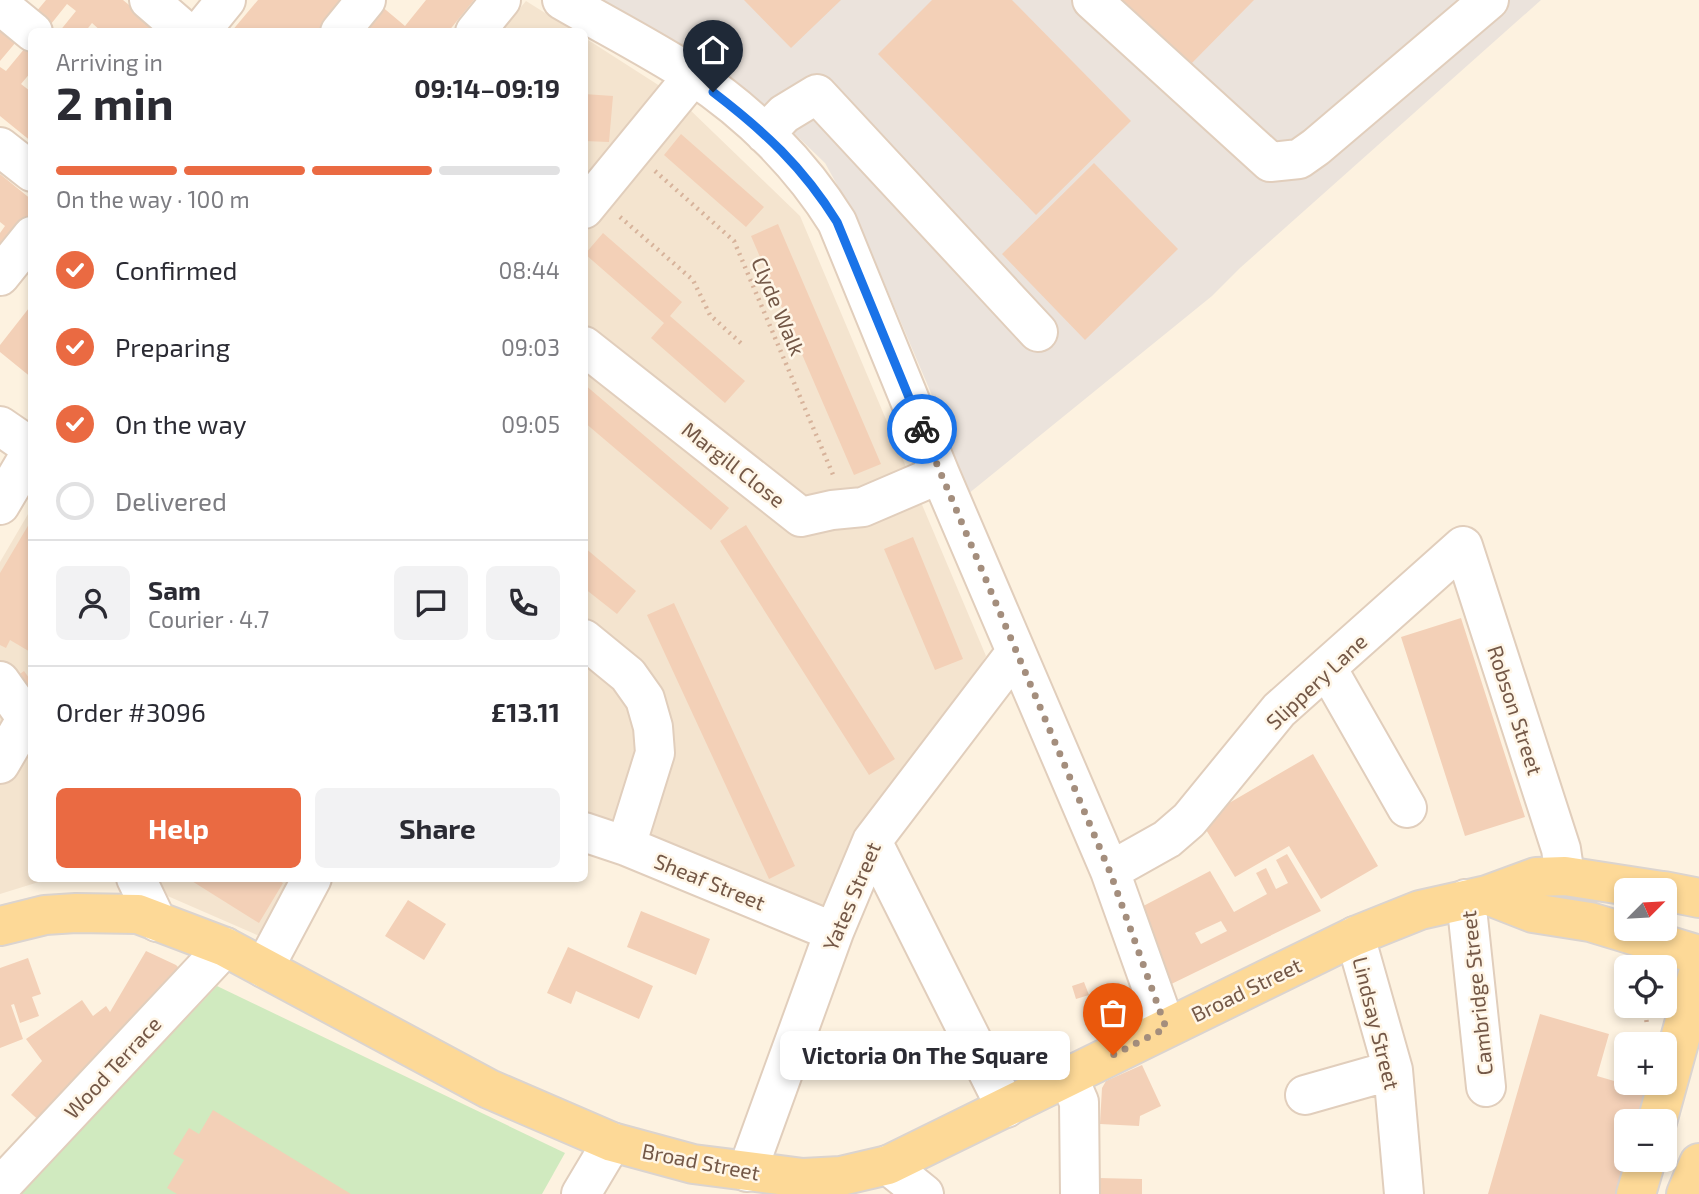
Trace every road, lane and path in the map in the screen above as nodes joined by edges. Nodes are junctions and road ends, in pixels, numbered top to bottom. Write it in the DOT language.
graph roads {
  1 [pos="149,0"];
  2 [pos="226,0"];
  3 [pos="366,0"];
  4 [pos="501,0"];
  5 [pos="562,0"];
  6 [pos="1092,0"];
  7 [pos="1489,0"];
  8 [pos="0,5"];
  9 [pos="28,28"];
  10 [pos="181,28"];
  11 [pos="203,28"];
  12 [pos="343,28"];
  13 [pos="478,28"];
  14 [pos="693,76"];
  15 [pos="765,134"];
  16 [pos="0,147"];
  17 [pos="631,150"];
  18 [pos="28,169"];
  19 [pos="590,202"];
  20 [pos="28,241"];
  21 [pos="0,276"];
  22 [pos="1038,332"];
  23 [pos="744,346"];
  24 [pos="588,349"];
  25 [pos="0,426"];
  26 [pos="28,446"];
  27 [pos="28,456"];
  28 [pos="940,474"];
  29 [pos="0,505"];
  30 [pos="848,510"];
  31 [pos="1463,546"];
  32 [pos="588,642"];
  33 [pos="1016,652"];
  34 [pos="1327,668"];
  35 [pos="0,681"];
  36 [pos="28,716"];
  37 [pos="28,721"];
  38 [pos="0,764"];
  39 [pos="1407,807"];
  40 [pos="588,833"];
  41 [pos="872,841"];
  42 [pos="626,846"];
  43 [pos="1110,872"];
  44 [pos="1564,876"];
  45 [pos="138,882"];
  46 [pos="310,882"];
  47 [pos="1614,884"];
  48 [pos="1677,894"];
  49 [pos="1477,897"];
  50 [pos="1699,898"];
  51 [pos="157,922"];
  52 [pos="0,926"];
  53 [pos="834,932"];
  54 [pos="1355,936"];
  55 [pos="225,947"];
  56 [pos="1699,955"];
  57 [pos="264,968"];
  58 [pos="1699,970"];
  59 [pos="1646,1018"];
  60 [pos="1166,1028"];
  61 [pos="1647,1032"];
  62 [pos="1393,1070"];
  63 [pos="1068,1077"];
  64 [pos="1486,1087"];
  65 [pos="1305,1095"];
  66 [pos="1006,1108"];
  67 [pos="1661,1109"];
  68 [pos="612,1142"];
  69 [pos="1699,1163"];
  70 [pos="888,1165"];
  71 [pos="747,1172"];
  72 [pos="1642,1172"];
  73 [pos="0,1187"];
  74 [pos="581,1194"];
  75 [pos="923,1194"];
  76 [pos="1080,1194"];
  77 [pos="1404,1194"];
  78 [pos="1636,1194"];
  79 [pos="1686,1194"];
  1 -- 10 [label="street"];
  2 -- 11 [label="street"];
  3 -- 12 [label="street"];
  4 -- 13 [label="street"];
  5 -- 14 [label="street"];
  6 -- 7 [label="street"];
  8 -- 9 [label="street"];
  14 -- 15 [label="street"];
  14 -- 17 [label="street"];
  15 -- 22 [label="street"];
  15 -- 28 [label="street"];
  16 -- 18 [label="street"];
  17 -- 19 [label="street"];
  17 -- 30 [label="path, Clyde Walk"];
  19 -- 23 [label="path"];
  20 -- 21 [label="street"];
  24 -- 30 [label="street, Margill Close"];
  25 -- 26 [label="street"];
  27 -- 29 [label="street"];
  28 -- 30 [label="street, Margill Close"];
  28 -- 33 [label="street"];
  31 -- 34 [label="street, Slippery Lane"];
  31 -- 44 [label="street, Robson Street"];
  32 -- 42 [label="street"];
  33 -- 41 [label="street, Yates Street"];
  33 -- 43 [label="street"];
  34 -- 39 [label="street"];
  34 -- 43 [label="street, Slippery Lane"];
  35 -- 36 [label="street"];
  37 -- 38 [label="street"];
  40 -- 42 [label="street, Sheaf Street"];
  41 -- 53 [label="street, Yates Street"];
  41 -- 66 [label="street"];
  42 -- 53 [label="street, Sheaf Street"];
  43 -- 60 [label="street"];
  44 -- 47 [label="main road, Broad Street"];
  44 -- 49 [label="main road, Broad Street"];
  45 -- 51 [label="street"];
  46 -- 57 [label="street"];
  48 -- 50 [label="main road, Broad Street"];
  49 -- 54 [label="main road, Broad Street"];
  49 -- 56 [label="main road"];
  49 -- 64 [label="street, Cambridge Street"];
  51 -- 52 [label="main road, Broad Street"];
  51 -- 55 [label="main road, Broad Street"];
  53 -- 71 [label="street, Yates Street"];
  54 -- 60 [label="main road, Broad Street"];
  54 -- 62 [label="street, Lindsay Street"];
  55 -- 57 [label="main road, Broad Street"];
  55 -- 73 [label="street, Wood Terrace"];
  57 -- 68 [label="main road, Broad Street"];
  58 -- 67 [label="main road"];
  59 -- 61 [label="path"];
  60 -- 63 [label="main road, Broad Street"];
  62 -- 65 [label="street"];
  62 -- 77 [label="street, Lindsay Street"];
  63 -- 66 [label="main road, Broad Street"];
  63 -- 76 [label="street"];
  66 -- 70 [label="main road, Broad Street"];
  68 -- 71 [label="main road, Broad Street"];
  68 -- 74 [label="street"];
  69 -- 79 [label="main road"];
  70 -- 71 [label="main road, Broad Street"];
  70 -- 75 [label="street"];
  72 -- 78 [label="main road"];
}
